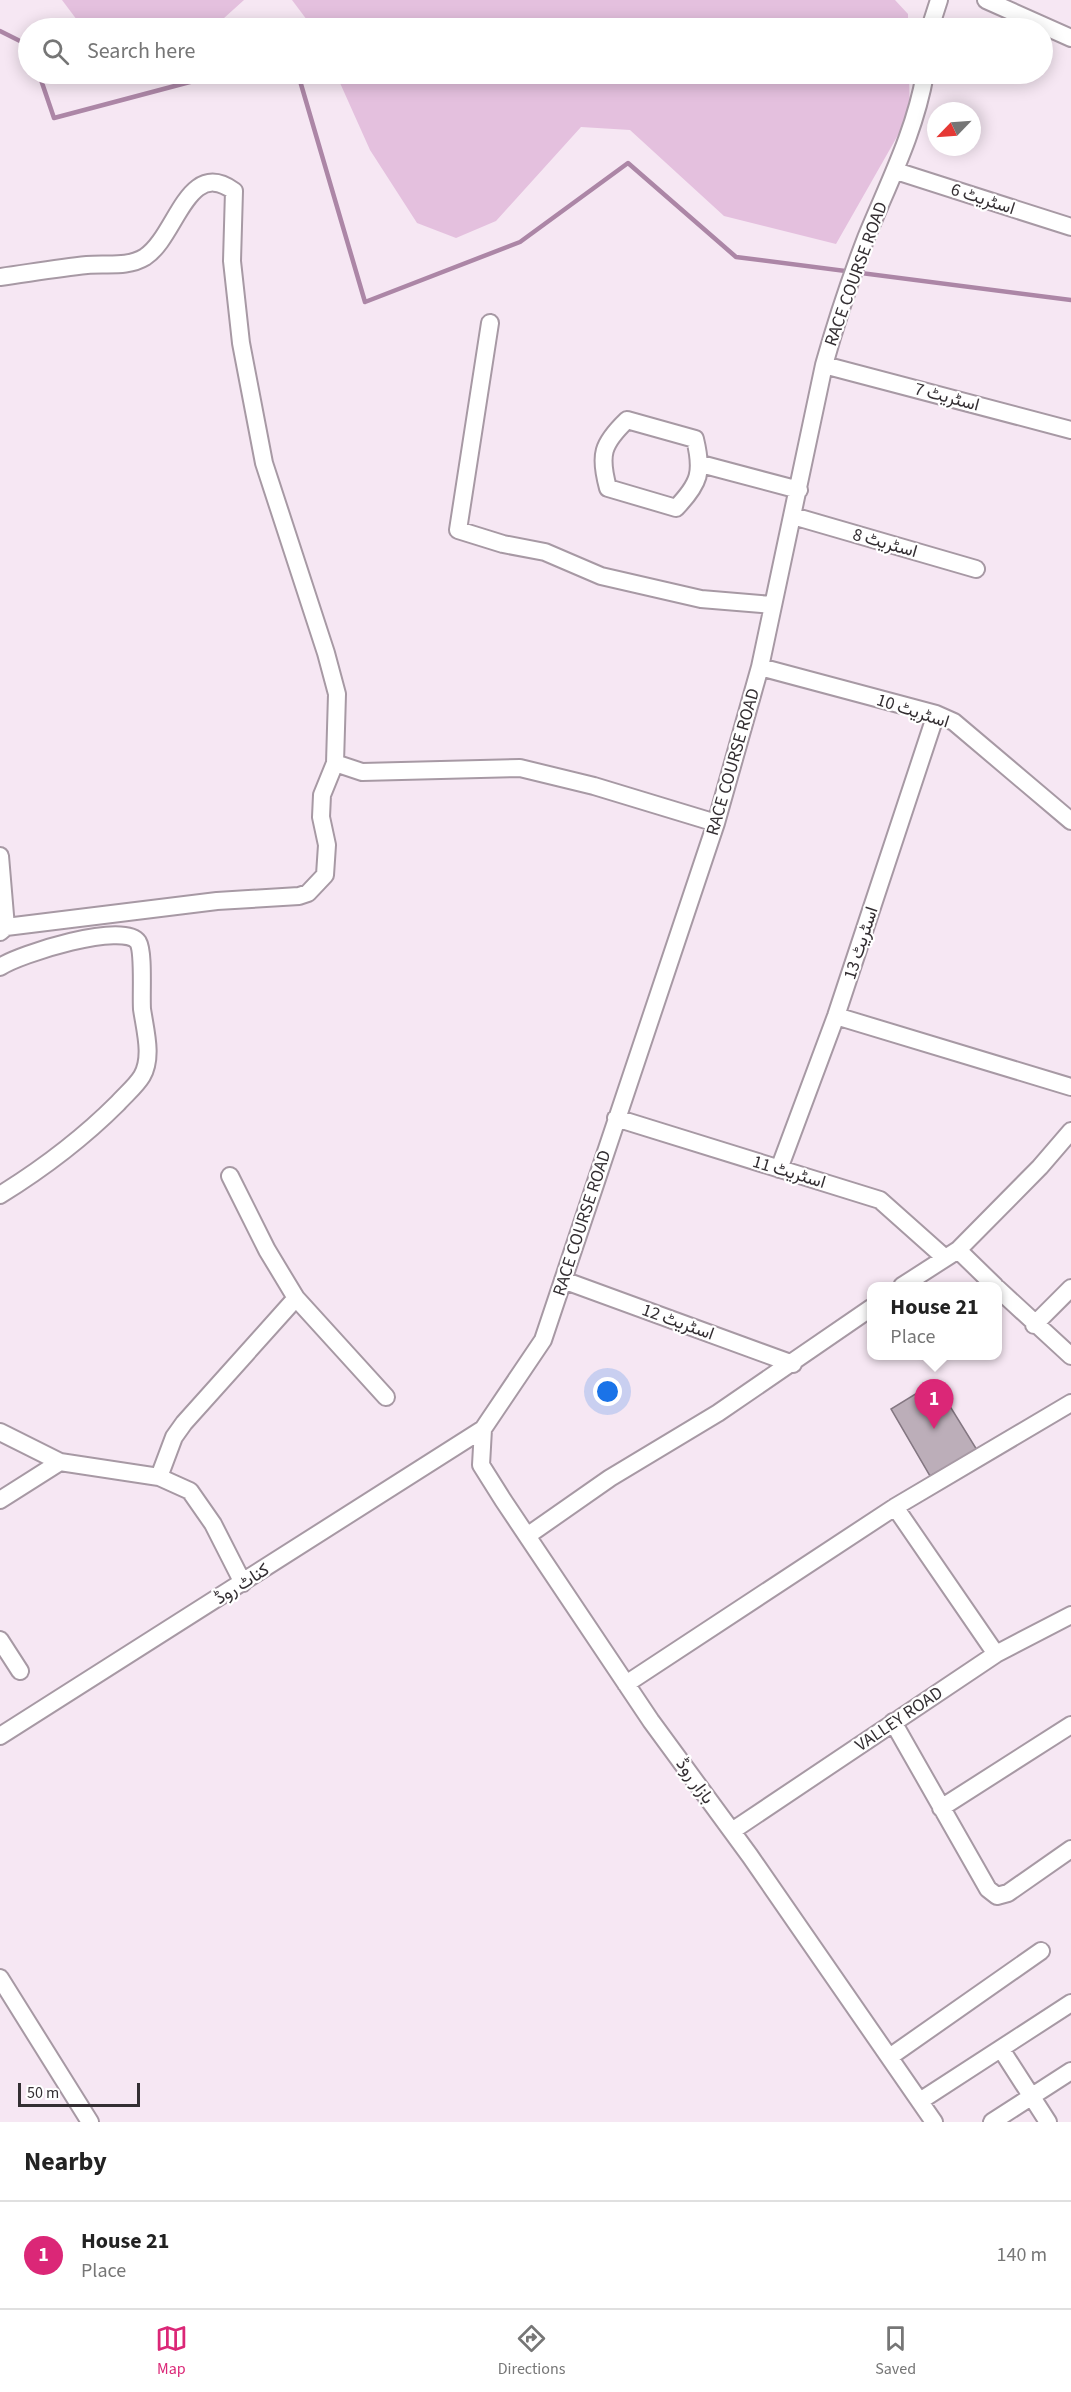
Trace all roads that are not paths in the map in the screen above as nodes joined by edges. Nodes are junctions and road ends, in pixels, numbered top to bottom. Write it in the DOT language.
graph roads {
  1 [pos="939,0"];
  2 [pos="988,0"];
  3 [pos="933,18"];
  4 [pos="1027,18"];
  5 [pos="1053,30"];
  6 [pos="1071,38"];
  7 [pos="923,84"];
  8 [pos="896,171"];
  9 [pos="1071,227"];
  10 [pos="0,277"];
  11 [pos="490,323"];
  12 [pos="824,365"];
  13 [pos="1071,430"];
  14 [pos="701,465"];
  15 [pos="799,490"];
  16 [pos="793,516"];
  17 [pos="976,569"];
  18 [pos="772,605"];
  19 [pos="760,667"];
  20 [pos="936,714"];
  21 [pos="335,763"];
  22 [pos="1071,821"];
  23 [pos="716,823"];
  24 [pos="0,856"];
  25 [pos="3,930"];
  26 [pos="0,967"];
  27 [pos="836,1016"];
  28 [pos="1071,1087"];
  29 [pos="616,1118"];
  30 [pos="1071,1131"];
  31 [pos="779,1169"];
  32 [pos="230,1176"];
  33 [pos="0,1195"];
  34 [pos="951,1253"];
  35 [pos="563,1280"];
  36 [pos="909,1282"];
  37 [pos="989,1282"];
  38 [pos="1002,1293"];
  39 [pos="296,1298"];
  40 [pos="1067,1299"];
  41 [pos="867,1311"];
  42 [pos="1034,1325"];
  43 [pos="1071,1356"];
  44 [pos="793,1364"];
  45 [pos="386,1397"];
  46 [pos="1071,1403"];
  47 [pos="483,1429"];
  48 [pos="0,1432"];
  49 [pos="60,1462"];
  50 [pos="159,1477"];
  51 [pos="0,1500"];
  52 [pos="895,1507"];
  53 [pos="527,1536"];
  54 [pos="243,1583"];
  55 [pos="1071,1615"];
  56 [pos="0,1640"];
  57 [pos="996,1654"];
  58 [pos="20,1671"];
  59 [pos="626,1684"];
  60 [pos="893,1722"];
  61 [pos="1071,1725"];
  62 [pos="0,1736"];
  63 [pos="941,1808"];
  64 [pos="732,1831"];
  65 [pos="1071,1850"];
  66 [pos="1041,1951"];
  67 [pos="0,1978"];
  68 [pos="1071,2003"];
  69 [pos="1001,2049"];
  70 [pos="891,2056"];
  71 [pos="1071,2071"];
  72 [pos="1032,2096"];
  73 [pos="920,2101"];
  74 [pos="90,2122"];
  75 [pos="934,2122"];
  76 [pos="992,2122"];
  77 [pos="1048,2122"];
  1 -- 3 [label="street"];
  2 -- 4 [label="street"];
  5 -- 6 [label="street"];
  7 -- 8 [label="street, RACE COURSE ROAD"];
  8 -- 9 [label="street, اسٹریٹ 6"];
  8 -- 12 [label="street, RACE COURSE ROAD"];
  10 -- 21 [label="street"];
  11 -- 18 [label="street"];
  12 -- 13 [label="street, اسٹریٹ 7"];
  12 -- 15 [label="street, RACE COURSE ROAD"];
  14 -- 14 [label="street"];
  14 -- 15 [label="street"];
  15 -- 16 [label="street, RACE COURSE ROAD"];
  16 -- 17 [label="street, اسٹریٹ 8"];
  16 -- 18 [label="street, RACE COURSE ROAD"];
  18 -- 19 [label="street, RACE COURSE ROAD"];
  19 -- 20 [label="street, اسٹریٹ 10"];
  19 -- 23 [label="street, RACE COURSE ROAD"];
  20 -- 22 [label="street, اسٹریٹ 10"];
  20 -- 27 [label="street, اسٹریٹ 13"];
  21 -- 23 [label="street"];
  21 -- 25 [label="street"];
  23 -- 29 [label="street, RACE COURSE ROAD"];
  24 -- 25 [label="street"];
  26 -- 33 [label="street"];
  27 -- 28 [label="street"];
  27 -- 31 [label="street, اسٹریٹ 13"];
  29 -- 31 [label="street, اسٹریٹ 11"];
  29 -- 35 [label="street, RACE COURSE ROAD"];
  30 -- 34 [label="street"];
  31 -- 34 [label="street, اسٹریٹ 11"];
  32 -- 39 [label="street"];
  34 -- 36 [label="street"];
  34 -- 37 [label="street, اسٹریٹ 11"];
  35 -- 44 [label="street, اسٹریٹ 12"];
  35 -- 47 [label="street, RACE COURSE ROAD"];
  38 -- 42 [label="street, اسٹریٹ 11"];
  39 -- 45 [label="street"];
  39 -- 50 [label="street"];
  40 -- 42 [label="street"];
  41 -- 44 [label="street"];
  42 -- 43 [label="street, اسٹریٹ 11"];
  44 -- 53 [label="street"];
  46 -- 52 [label="street"];
  47 -- 53 [label="street, بازار روڈ"];
  47 -- 54 [label="street, کناٹ روڈ"];
  48 -- 49 [label="street"];
  49 -- 50 [label="street"];
  49 -- 51 [label="street"];
  50 -- 54 [label="street"];
  52 -- 57 [label="street"];
  52 -- 59 [label="street"];
  53 -- 59 [label="street, بازار روڈ"];
  54 -- 62 [label="street, کناٹ روڈ"];
  55 -- 57 [label="street, VALLEY ROAD"];
  56 -- 58 [label="street"];
  57 -- 60 [label="street, VALLEY ROAD"];
  59 -- 64 [label="street, بازار روڈ"];
  60 -- 63 [label="street"];
  60 -- 64 [label="street, VALLEY ROAD"];
  61 -- 63 [label="street"];
  63 -- 65 [label="street"];
  64 -- 70 [label="street, بازار روڈ"];
  66 -- 70 [label="street"];
  67 -- 74 [label="street"];
  68 -- 69 [label="street"];
  69 -- 72 [label="street"];
  69 -- 73 [label="street"];
  70 -- 73 [label="street, بازار روڈ"];
  71 -- 72 [label="street"];
  72 -- 76 [label="street"];
  72 -- 77 [label="street"];
  73 -- 75 [label="street, بازار روڈ"];
}
